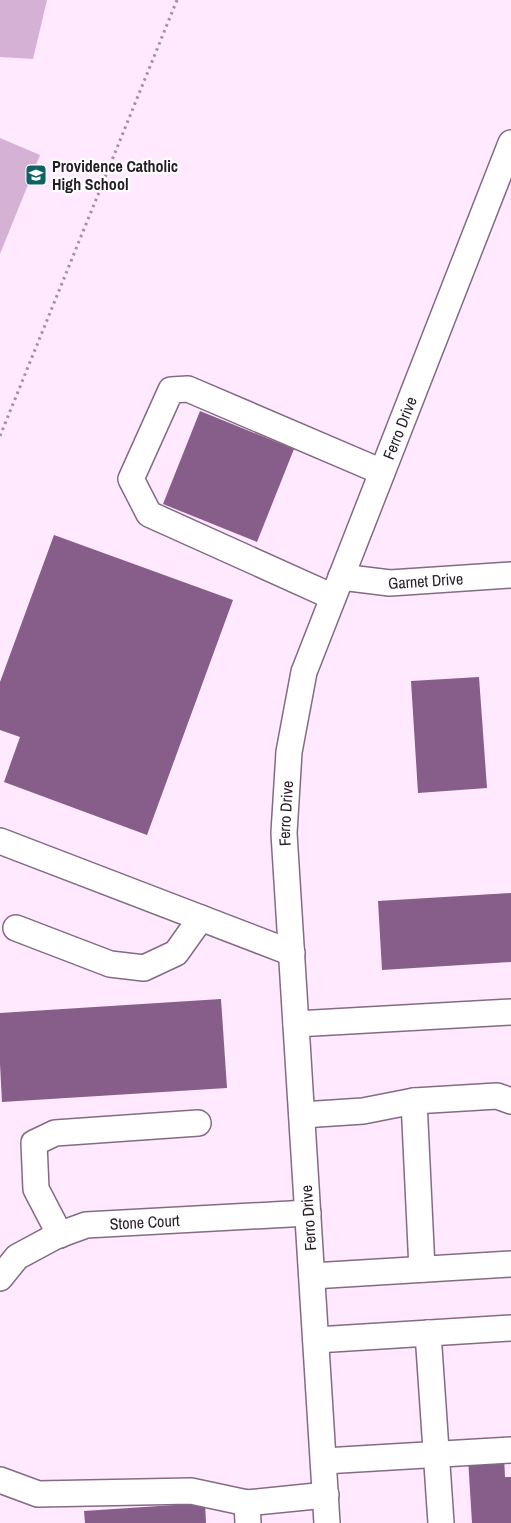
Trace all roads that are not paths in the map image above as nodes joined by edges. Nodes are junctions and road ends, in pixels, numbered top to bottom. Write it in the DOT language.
graph roads {
  1 [pos="511,143"];
  2 [pos="382,472"];
  3 [pos="511,575"];
  4 [pos="338,587"];
  5 [pos="0,841"];
  6 [pos="201,918"];
  7 [pos="16,928"];
  8 [pos="292,953"];
  9 [pos="511,1012"];
  10 [pos="296,1024"];
  11 [pos="414,1101"];
  12 [pos="511,1101"];
  13 [pos="302,1115"];
  14 [pos="198,1123"];
  15 [pos="308,1213"];
  16 [pos="60,1235"];
  17 [pos="511,1264"];
  18 [pos="422,1269"];
  19 [pos="312,1276"];
  20 [pos="0,1278"];
  21 [pos="511,1328"];
  22 [pos="428,1333"];
  23 [pos="316,1340"];
  24 [pos="511,1450"];
  25 [pos="437,1454"];
  26 [pos="324,1461"];
  27 [pos="0,1480"];
  28 [pos="326,1495"];
  29 [pos="248,1513"];
  30 [pos="327,1523"];
  31 [pos="441,1523"];
  1 -- 2 [label="street, Ferro Drive"];
  2 -- 4 [label="street, Ferro Drive"];
  2 -- 4 [label="street, Garnet Drive"];
  3 -- 4 [label="street, Garnet Drive"];
  4 -- 8 [label="street, Ferro Drive"];
  5 -- 6 [label="street"];
  6 -- 7 [label="street"];
  6 -- 8 [label="street"];
  8 -- 10 [label="street, Ferro Drive"];
  9 -- 10 [label="street"];
  10 -- 13 [label="street, Ferro Drive"];
  11 -- 12 [label="street"];
  11 -- 13 [label="street"];
  11 -- 18 [label="street"];
  13 -- 15 [label="street, Ferro Drive"];
  14 -- 16 [label="street"];
  15 -- 16 [label="street, Stone Court"];
  15 -- 19 [label="street, Ferro Drive"];
  16 -- 20 [label="street, Stone Court"];
  17 -- 18 [label="street"];
  18 -- 19 [label="street"];
  19 -- 23 [label="street, Ferro Drive"];
  21 -- 22 [label="street"];
  22 -- 23 [label="street"];
  22 -- 25 [label="street"];
  23 -- 26 [label="street, Ferro Drive"];
  24 -- 25 [label="street"];
  25 -- 26 [label="street"];
  25 -- 31 [label="street"];
  26 -- 28 [label="street, Ferro Drive"];
  27 -- 29 [label="street"];
  28 -- 29 [label="street"];
  28 -- 30 [label="street, Ferro Drive"];
}
